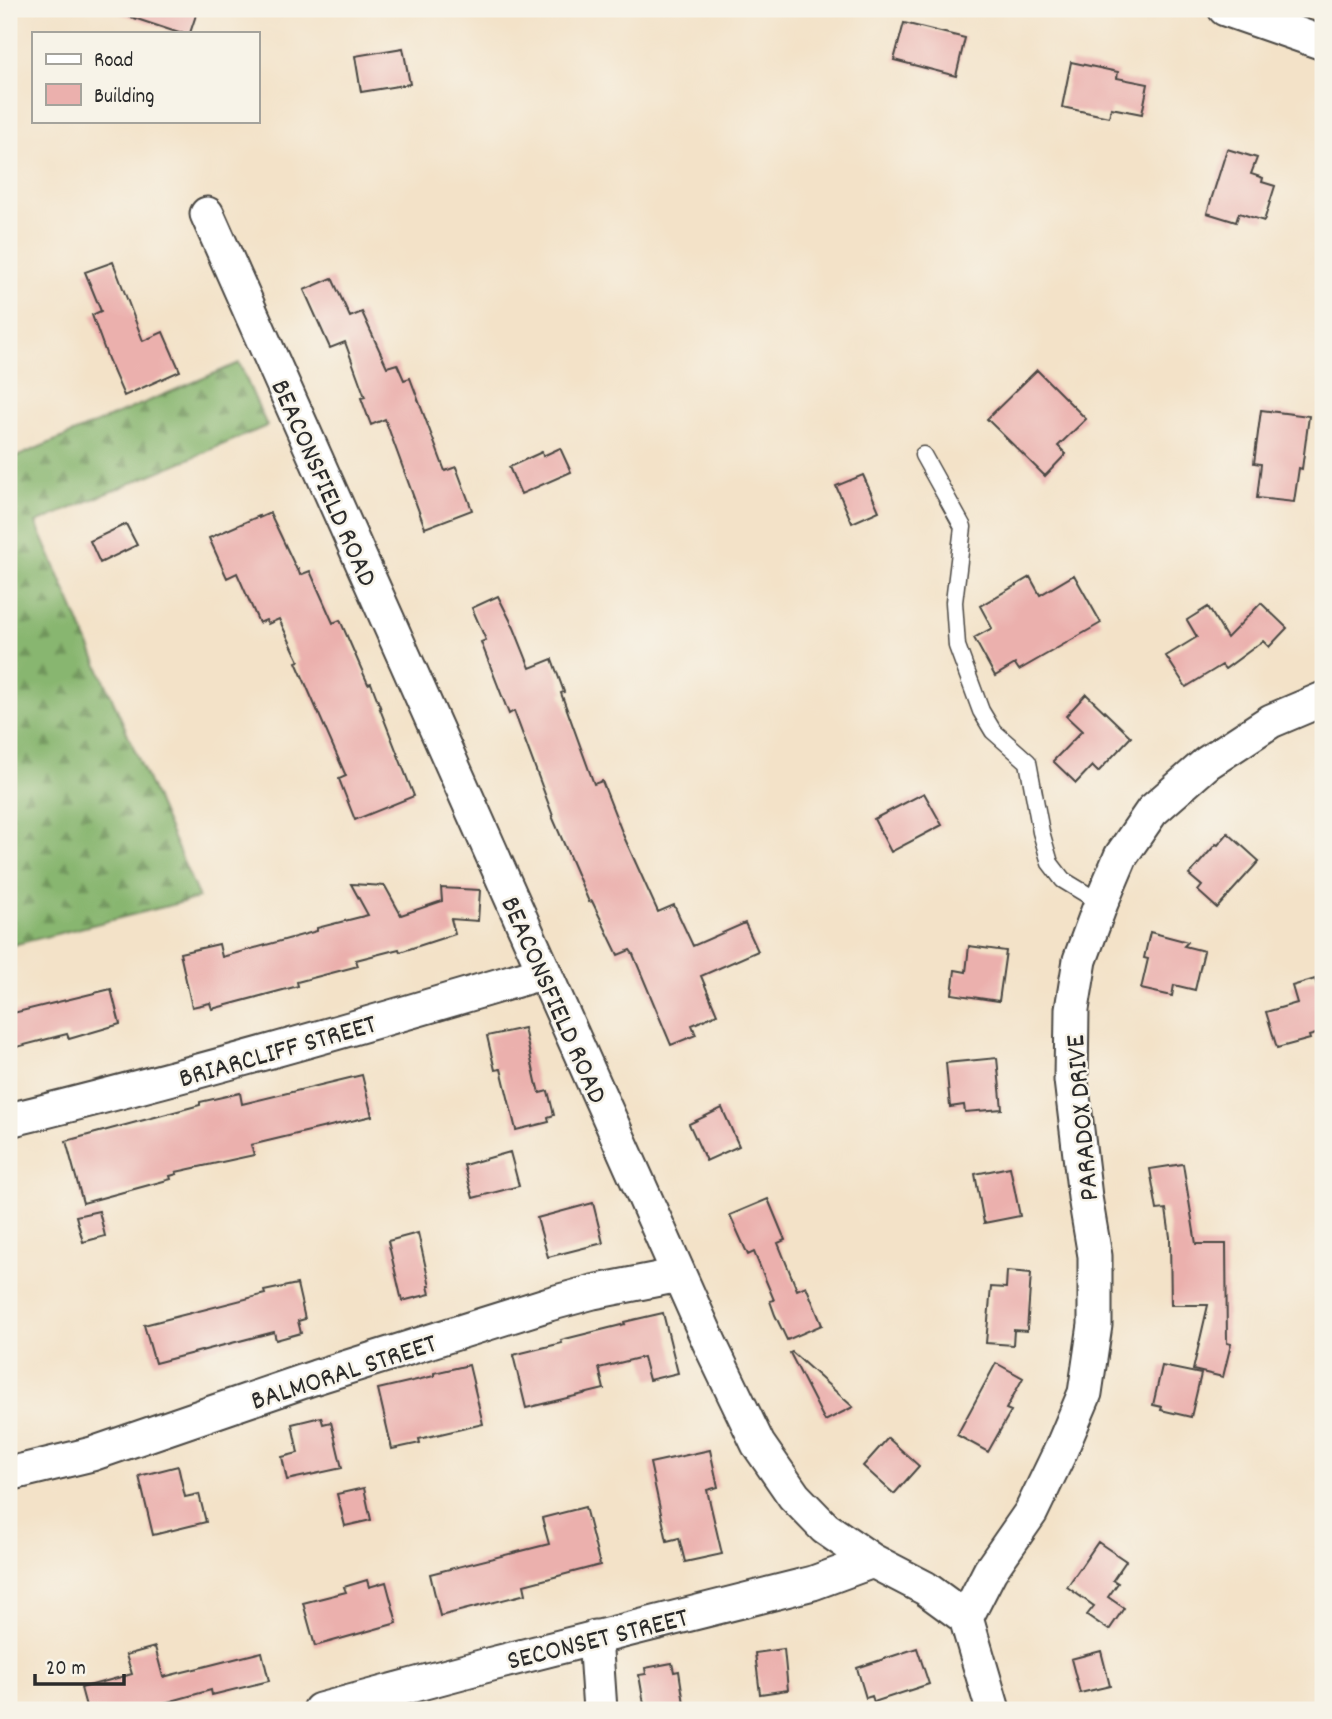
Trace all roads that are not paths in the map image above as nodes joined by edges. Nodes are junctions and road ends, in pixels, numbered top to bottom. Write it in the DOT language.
graph roads {
  1 [pos="1226,9"];
  2 [pos="1323,43"];
  3 [pos="207,214"];
  4 [pos="923,455"];
  5 [pos="1323,699"];
  6 [pos="1101,904"];
  7 [pos="544,972"];
  8 [pos="9,1120"];
  9 [pos="679,1275"];
  10 [pos="9,1474"];
  11 [pos="873,1561"];
  12 [pos="966,1618"];
  13 [pos="595,1637"];
  14 [pos="320,1710"];
  15 [pos="600,1710"];
  16 [pos="993,1710"];
  1 -- 2 [label="street"];
  3 -- 7 [label="street, BEACONSFIELD ROAD"];
  4 -- 6 [label="lane"];
  5 -- 6 [label="street, PARADOX DRIVE"];
  6 -- 12 [label="street, PARADOX DRIVE"];
  7 -- 8 [label="street, BRIARCLIFF STREET"];
  7 -- 9 [label="street, BEACONSFIELD ROAD"];
  9 -- 10 [label="street, BALMORAL STREET"];
  9 -- 11 [label="street, BEACONSFIELD ROAD"];
  11 -- 12 [label="street, BEACONSFIELD ROAD"];
  11 -- 13 [label="street, SECONSET STREET"];
  12 -- 16 [label="street"];
  13 -- 14 [label="street, SECONSET STREET"];
  13 -- 15 [label="street"];
}
